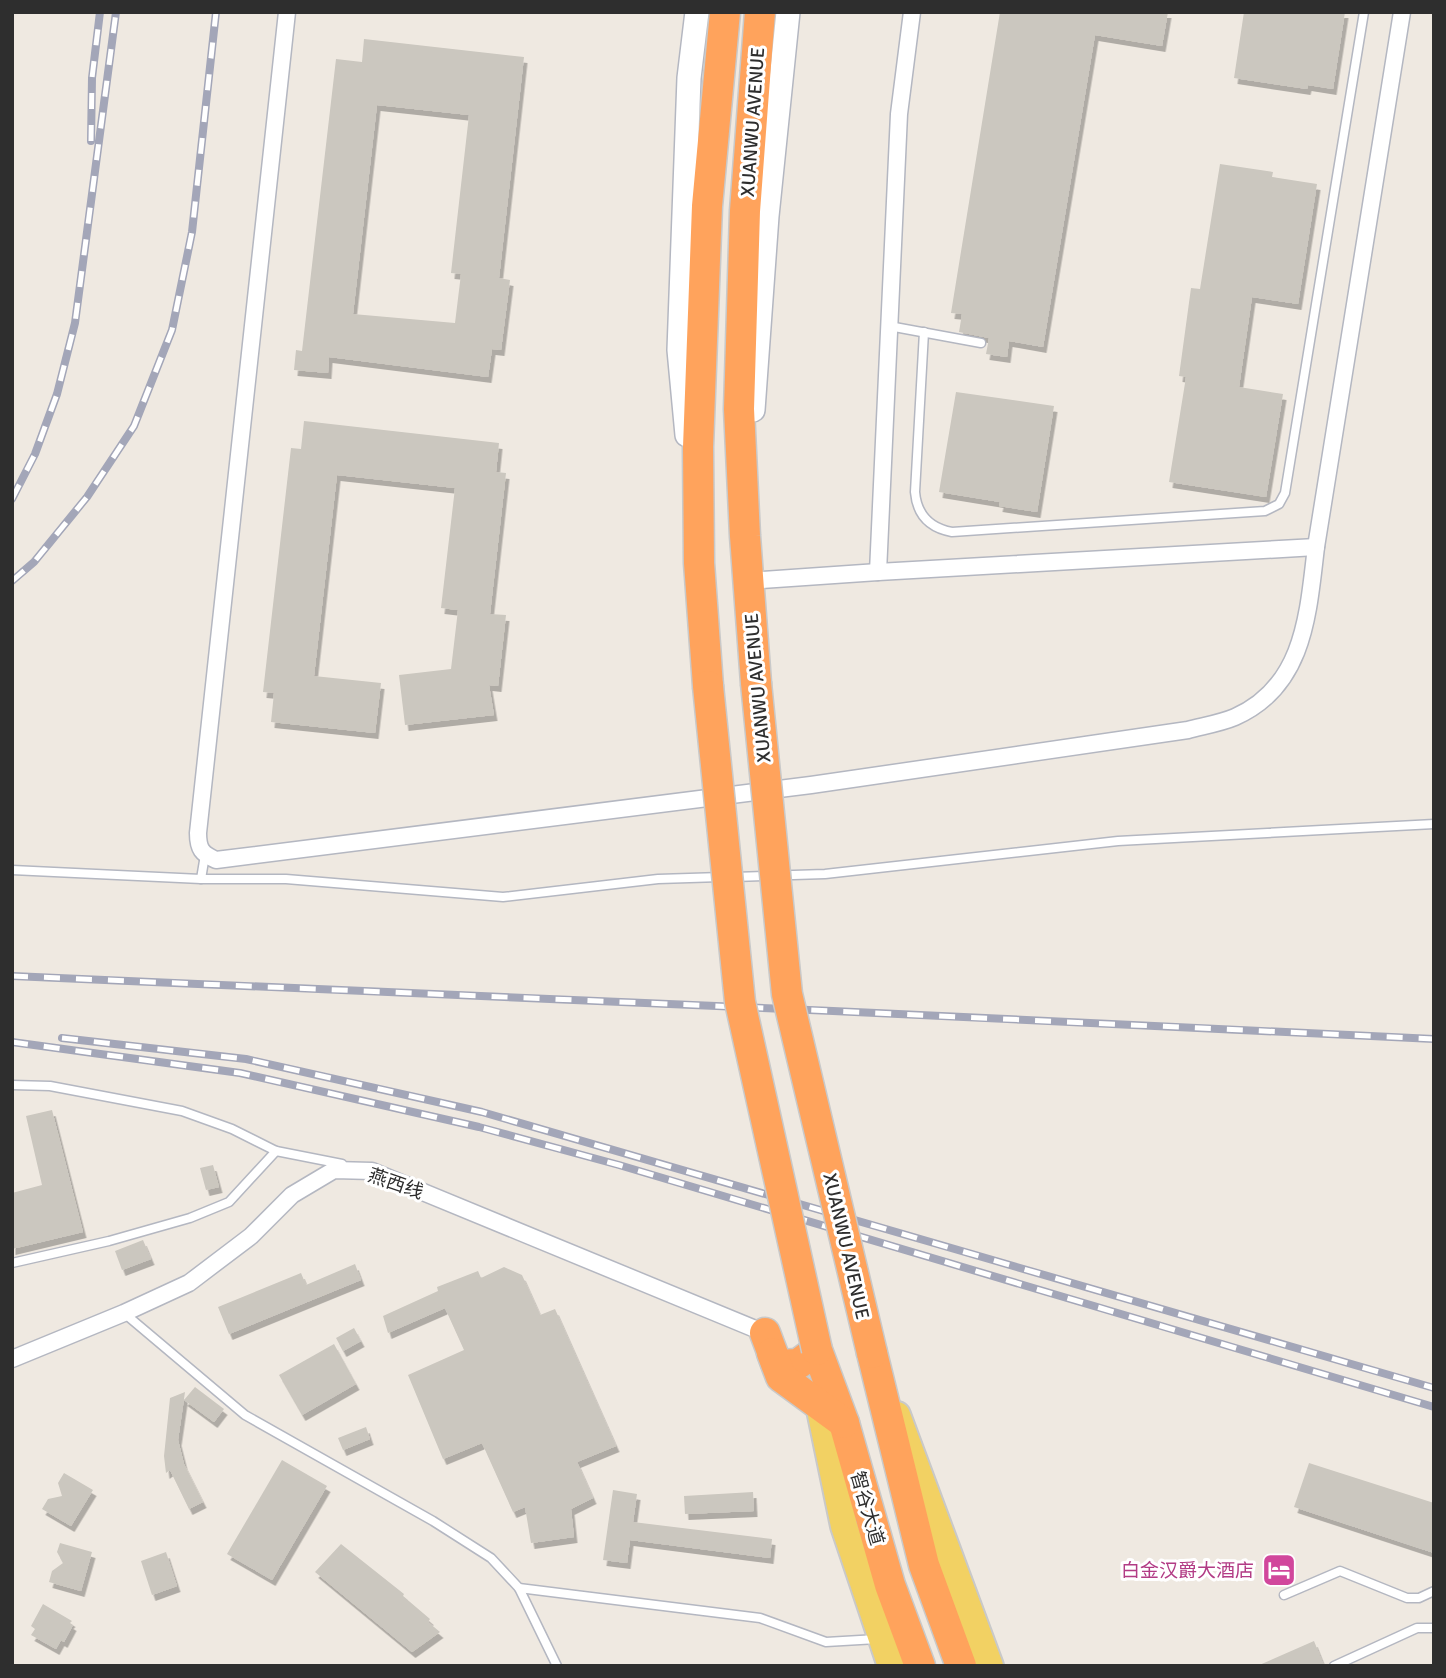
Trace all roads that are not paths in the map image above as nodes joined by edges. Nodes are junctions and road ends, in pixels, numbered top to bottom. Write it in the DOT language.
graph roads {
  1 [pos="287,12"];
  2 [pos="697,12"];
  3 [pos="725,12"];
  4 [pos="760,12"];
  5 [pos="788,12"];
  6 [pos="912,12"];
  7 [pos="1364,12"];
  8 [pos="1402,12"];
  9 [pos="889,326"];
  10 [pos="924,332"];
  11 [pos="981,343"];
  12 [pos="745,536"];
  13 [pos="1316,547"];
  14 [pos="699,563"];
  15 [pos="878,572"];
  16 [pos="748,581"];
  17 [pos="1434,824"];
  18 [pos="205,855"];
  19 [pos="12,870"];
  20 [pos="201,878"];
  21 [pos="12,1085"];
  22 [pos="276,1151"];
  23 [pos="372,1171"];
  24 [pos="12,1263"];
  25 [pos="124,1314"];
  26 [pos="765,1333"];
  27 [pos="817,1350"];
  28 [pos="872,1353"];
  29 [pos="12,1359"];
  30 [pos="819,1405"];
  31 [pos="844,1423"];
  32 [pos="519,1588"];
  33 [pos="1434,1591"];
  34 [pos="1284,1595"];
  35 [pos="1434,1629"];
  36 [pos="881,1638"];
  37 [pos="557,1666"];
  38 [pos="891,1666"];
  39 [pos="920,1666"];
  40 [pos="961,1666"];
  41 [pos="990,1666"];
  42 [pos="1334,1666"];
  1 -- 18 [label="street"];
  2 -- 14 [label="street"];
  3 -- 14 [label="highway, XUANWU AVENUE"];
  4 -- 12 [label="highway, XUANWU AVENUE"];
  5 -- 12 [label="street"];
  6 -- 9 [label="street"];
  7 -- 10 [label="lane"];
  8 -- 13 [label="street"];
  9 -- 10 [label="lane"];
  9 -- 15 [label="street"];
  10 -- 11 [label="lane"];
  12 -- 16 [label="highway, XUANWU AVENUE"];
  13 -- 15 [label="street"];
  13 -- 18 [label="street"];
  14 -- 27 [label="highway, XUANWU AVENUE, bridge"];
  15 -- 16 [label="street"];
  16 -- 28 [label="highway, XUANWU AVENUE, bridge"];
  17 -- 20 [label="lane"];
  18 -- 20 [label="lane"];
  19 -- 20 [label="lane"];
  21 -- 22 [label="lane"];
  22 -- 23 [label="lane"];
  22 -- 24 [label="lane"];
  23 -- 25 [label="street, 燕西线"];
  23 -- 26 [label="street, 燕西线"];
  25 -- 29 [label="street, 燕西线"];
  25 -- 32 [label="lane"];
  26 -- 27 [label="highway"];
  26 -- 30 [label="highway"];
  27 -- 30 [label="main road"];
  27 -- 31 [label="highway, 智谷大道"];
  28 -- 40 [label="highway, 智谷大道"];
  28 -- 41 [label="main road"];
  30 -- 31 [label="highway"];
  30 -- 36 [label="main road"];
  31 -- 39 [label="highway, 智谷大道"];
  32 -- 36 [label="lane"];
  32 -- 37 [label="lane"];
  33 -- 34 [label="lane"];
  35 -- 42 [label="lane"];
  36 -- 38 [label="main road"];
}
